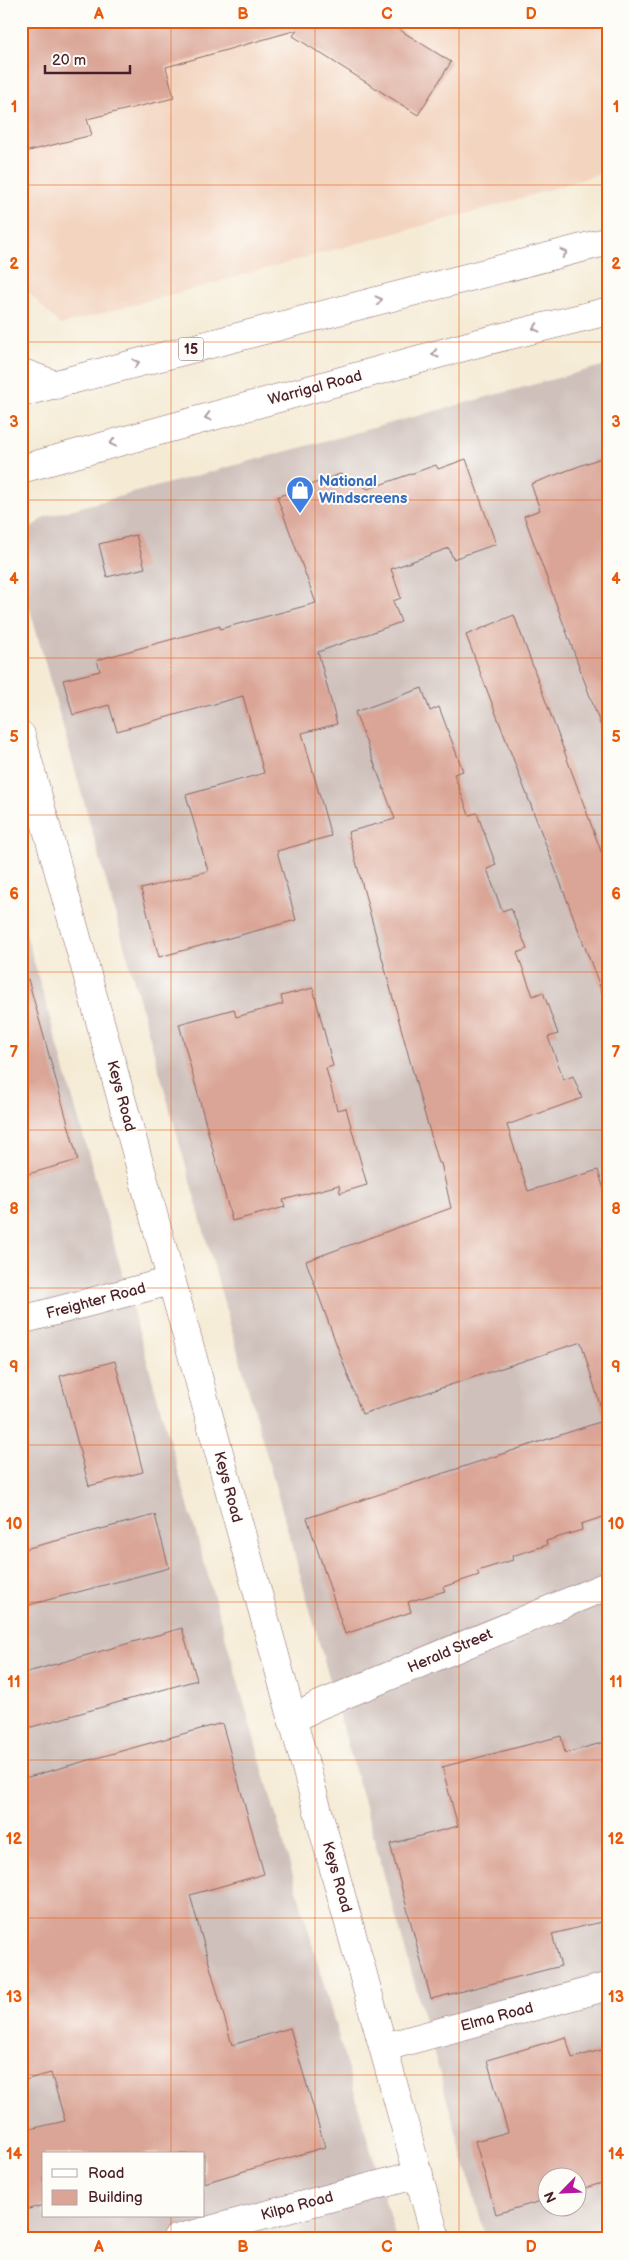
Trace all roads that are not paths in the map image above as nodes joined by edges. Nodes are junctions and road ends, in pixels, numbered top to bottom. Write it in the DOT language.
graph roads {
  1 [pos="609,242"];
  2 [pos="609,310"];
  3 [pos="21,372"];
  4 [pos="56,384"];
  5 [pos="21,393"];
  6 [pos="21,469"];
  7 [pos="21,735"];
  8 [pos="171,1281"];
  9 [pos="21,1320"];
  10 [pos="609,1585"];
  11 [pos="292,1720"];
  12 [pos="609,1986"];
  13 [pos="385,2047"];
  14 [pos="419,2174"];
  15 [pos="176,2239"];
  16 [pos="436,2239"];
  4 -- 1 [label="main road, 15, one-way"];
  2 -- 6 [label="main road, Warrigal Road, one-way"];
  3 -- 4 [label="main road"];
  4 -- 5 [label="main road, 15"];
  7 -- 8 [label="main road, Keys Road"];
  8 -- 9 [label="main road, Freighter Road"];
  8 -- 11 [label="main road, Keys Road"];
  10 -- 11 [label="main road, Herald Street"];
  11 -- 13 [label="main road, Keys Road"];
  12 -- 13 [label="main road, Elma Road"];
  13 -- 14 [label="main road, Keys Road"];
  14 -- 15 [label="main road, Kilpa Road"];
  14 -- 16 [label="main road, Keys Road"];
}
